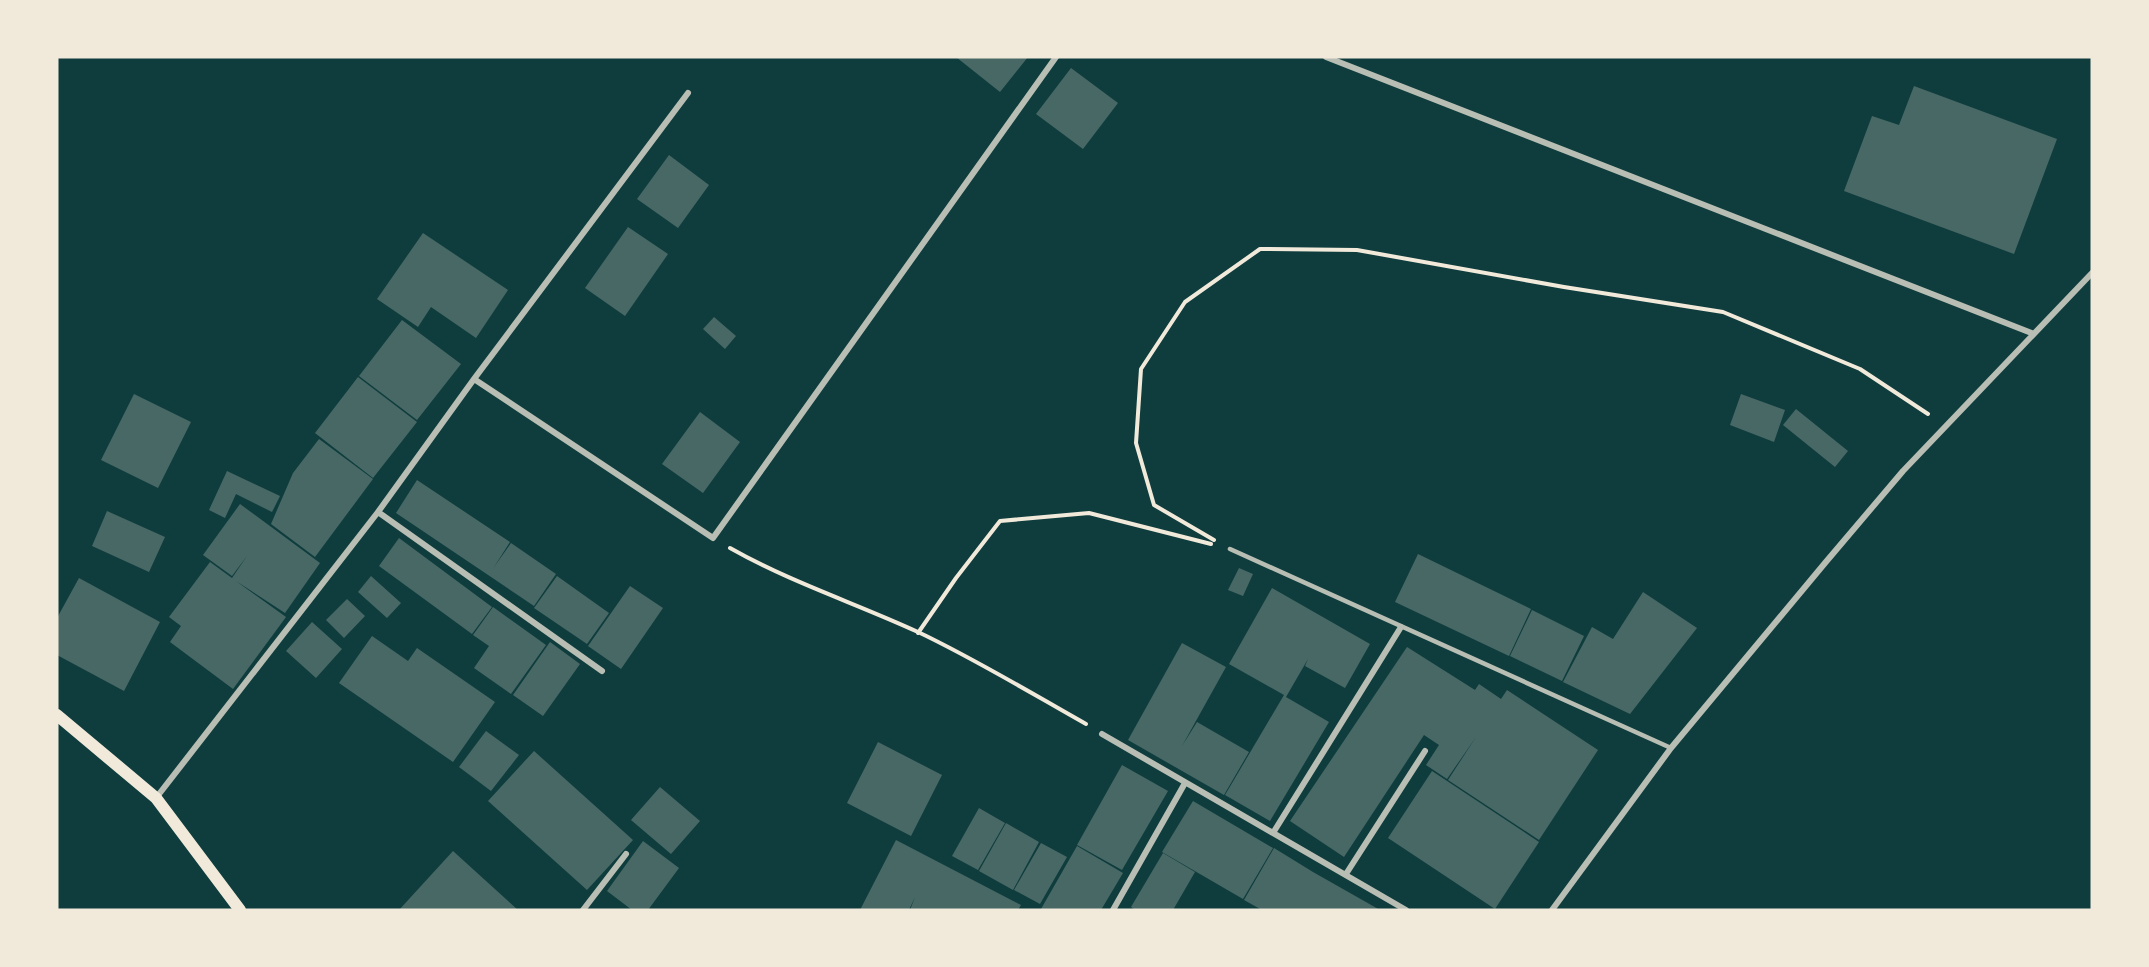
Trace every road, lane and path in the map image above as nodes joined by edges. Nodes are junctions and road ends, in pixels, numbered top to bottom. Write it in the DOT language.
graph roads {
  1 [pos="1056,57"];
  2 [pos="1326,57"];
  3 [pos="688,93"];
  4 [pos="2092,273"];
  5 [pos="2034,334"];
  6 [pos="474,379"];
  7 [pos="1946,426"];
  8 [pos="378,512"];
  9 [pos="714,538"];
  10 [pos="1230,549"];
  11 [pos="1401,627"];
  12 [pos="918,633"];
  13 [pos="602,671"];
  14 [pos="57,715"];
  15 [pos="1102,734"];
  16 [pos="1671,748"];
  17 [pos="1425,751"];
  18 [pos="1185,783"];
  19 [pos="156,798"];
  20 [pos="1273,833"];
  21 [pos="626,854"];
  22 [pos="1346,874"];
  23 [pos="240,910"];
  24 [pos="583,910"];
  25 [pos="1113,910"];
  26 [pos="1406,910"];
  27 [pos="1552,910"];
  1 -- 9 [label="street"];
  2 -- 5 [label="street"];
  3 -- 6 [label="street"];
  4 -- 5 [label="street"];
  5 -- 7 [label="street"];
  6 -- 8 [label="street"];
  6 -- 9 [label="street"];
  7 -- 10 [label="path"];
  7 -- 16 [label="street"];
  8 -- 13 [label="street"];
  8 -- 19 [label="street"];
  9 -- 12 [label="path"];
  10 -- 11 [label="lane"];
  10 -- 12 [label="path"];
  11 -- 16 [label="lane"];
  11 -- 20 [label="street"];
  12 -- 15 [label="path"];
  14 -- 19 [label="main road"];
  15 -- 18 [label="street"];
  16 -- 27 [label="street"];
  17 -- 22 [label="street"];
  18 -- 20 [label="street"];
  18 -- 25 [label="street"];
  19 -- 23 [label="main road"];
  20 -- 22 [label="street"];
  21 -- 24 [label="street"];
  22 -- 26 [label="street"];
}
